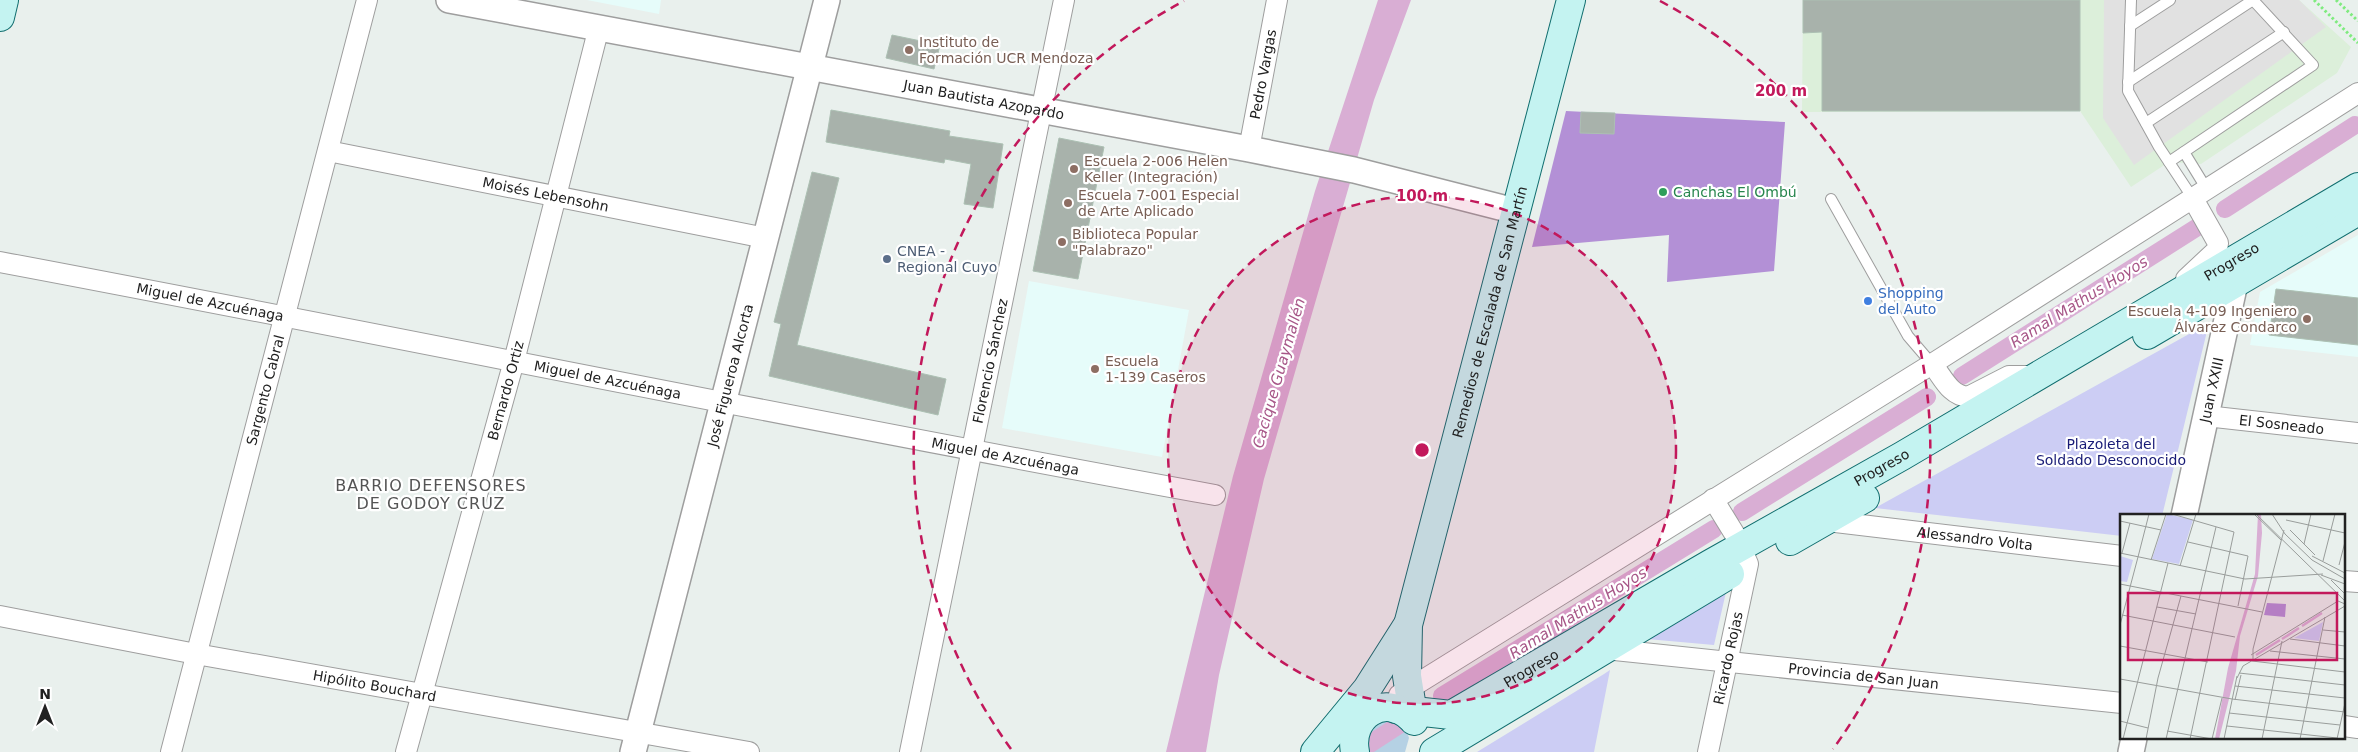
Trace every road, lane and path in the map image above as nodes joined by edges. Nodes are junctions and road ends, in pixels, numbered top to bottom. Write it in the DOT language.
graph roads {
  1 [pos="4,0"];
  2 [pos="367,0"];
  3 [pos="449,0"];
  4 [pos="826,0"];
  5 [pos="1064,0"];
  6 [pos="1277,0"];
  7 [pos="1571,0"];
  8 [pos="2131,0"];
  9 [pos="2170,0"];
  10 [pos="2253,0"];
  11 [pos="2314,0"];
  12 [pos="2336,0"];
  13 [pos="0,17"];
  14 [pos="2358,21"];
  15 [pos="2130,26"];
  16 [pos="599,28"];
  17 [pos="2284,32"];
  18 [pos="2358,43"];
  19 [pos="809,66"];
  20 [pos="2128,82"];
  21 [pos="2358,92"];
  22 [pos="1040,110"];
  23 [pos="2146,123"];
  24 [pos="1249,149"];
  25 [pos="328,151"];
  26 [pos="2184,152"];
  27 [pos="2169,162"];
  28 [pos="2358,187"];
  29 [pos="557,196"];
  30 [pos="2199,198"];
  31 [pos="1831,199"];
  32 [pos="1515,211"];
  33 [pos="2358,211"];
  34 [pos="765,238"];
  35 [pos="0,262"];
  36 [pos="2231,275"];
  37 [pos="2151,311"];
  38 [pos="284,315"];
  39 [pos="514,361"];
  40 [pos="1936,369"];
  41 [pos="2039,376"];
  42 [pos="722,400"];
  43 [pos="2206,416"];
  44 [pos="2358,433"];
  45 [pos="971,451"];
  46 [pos="1215,495"];
  47 [pos="1713,499"];
  48 [pos="2184,514"];
  49 [pos="1827,520"];
  50 [pos="1742,550"];
  51 [pos="2120,556"];
  52 [pos="0,616"];
  53 [pos="1408,625"];
  54 [pos="1606,649"];
  55 [pos="196,654"];
  56 [pos="1406,657"];
  57 [pos="1727,661"];
  58 [pos="1450,665"];
  59 [pos="422,693"];
  60 [pos="2120,703"];
  61 [pos="1387,709"];
  62 [pos="635,742"];
  63 [pos="171,752"];
  64 [pos="406,752"];
  65 [pos="749,752"];
  66 [pos="910,752"];
  67 [pos="1315,752"];
  68 [pos="1320,752"];
  69 [pos="1355,752"];
  70 [pos="1419,752"];
  71 [pos="1434,752"];
  72 [pos="1708,752"];
  1 -- 13 [label="main road"];
  2 -- 25 [label="street, Sargento Cabral"];
  3 -- 16 [label="street, Juan Bautista Azopardo"];
  4 -- 19 [label="street, José Figueroa Alcorta"];
  5 -- 22 [label="street, Florencio Sánchez"];
  6 -- 24 [label="street, Pedro Vargas"];
  7 -- 32 [label="main road, Remedios de Escalada de San Martín"];
  8 -- 15 [label="lane"];
  9 -- 15 [label="lane"];
  10 -- 17 [label="lane"];
  10 -- 20 [label="lane"];
  11 -- 18 [label="path"];
  12 -- 14 [label="path"];
  15 -- 20 [label="lane"];
  16 -- 19 [label="street, Juan Bautista Azopardo"];
  16 -- 29 [label="street, Bernardo Ortiz"];
  17 -- 23 [label="lane"];
  17 -- 26 [label="lane"];
  19 -- 22 [label="street, Juan Bautista Azopardo"];
  19 -- 34 [label="street, José Figueroa Alcorta"];
  20 -- 23 [label="lane"];
  21 -- 30 [label="street"];
  22 -- 24 [label="street, Juan Bautista Azopardo"];
  22 -- 45 [label="street, Florencio Sánchez"];
  23 -- 27 [label="lane"];
  24 -- 32 [label="street, Juan Bautista Azopardo"];
  25 -- 29 [label="street, Moisés Lebensohn"];
  25 -- 38 [label="street, Sargento Cabral"];
  26 -- 27 [label="lane"];
  26 -- 30 [label="lane"];
  27 -- 30 [label="lane"];
  28 -- 36 [label="main road, Progreso"];
  29 -- 34 [label="street, Moisés Lebensohn"];
  29 -- 39 [label="street, Bernardo Ortiz"];
  30 -- 37 [label="street"];
  30 -- 40 [label="street"];
  31 -- 40 [label="lane"];
  32 -- 53 [label="main road, Remedios de Escalada de San Martín"];
  33 -- 36 [label="main road, Progreso"];
  34 -- 42 [label="street, José Figueroa Alcorta"];
  35 -- 38 [label="street, Miguel de Azcuénaga"];
  36 -- 37 [label="main road, Progreso"];
  36 -- 43 [label="street, Juan XXIII"];
  36 -- 49 [label="main road, Progreso"];
  37 -- 41 [label="main road, Progreso"];
  38 -- 39 [label="street, Miguel de Azcuénaga"];
  38 -- 55 [label="street, Sargento Cabral"];
  39 -- 42 [label="street, Miguel de Azcuénaga"];
  39 -- 59 [label="street, Bernardo Ortiz"];
  40 -- 41 [label="street"];
  40 -- 47 [label="street"];
  41 -- 50 [label="main road, Progreso"];
  42 -- 45 [label="street, Miguel de Azcuénaga"];
  42 -- 62 [label="street, José Figueroa Alcorta"];
  43 -- 44 [label="street, El Sosneado"];
  43 -- 48 [label="street, Juan XXIII"];
  45 -- 46 [label="street, Miguel de Azcuénaga"];
  45 -- 66 [label="street, Florencio Sánchez"];
  47 -- 50 [label="street"];
  47 -- 58 [label="street"];
  49 -- 50 [label="main road, Progreso"];
  49 -- 51 [label="street, Alessandro Volta"];
  50 -- 54 [label="main road, Progreso"];
  50 -- 57 [label="street, Ricardo Rojas"];
  50 -- 61 [label="main road, Progreso"];
  52 -- 55 [label="street, Hipólito Bouchard"];
  53 -- 56 [label="main road, Remedios de Escalada de San Martín"];
  53 -- 61 [label="main road, Remedios de Escalada de San Martín"];
  54 -- 57 [label="street, Provincia de San Juan"];
  54 -- 71 [label="main road, Progreso"];
  55 -- 59 [label="street, Hipólito Bouchard"];
  55 -- 63 [label="street, Sargento Cabral"];
  56 -- 58 [label="street"];
  56 -- 61 [label="main road, Remedios de Escalada de San Martín"];
  57 -- 60 [label="street, Provincia de San Juan"];
  57 -- 72 [label="street, Ricardo Rojas"];
  58 -- 61 [label="street"];
  59 -- 62 [label="street, Hipólito Bouchard"];
  59 -- 64 [label="street, Bernardo Ortiz"];
  61 -- 67 [label="main road, Remedios de Escalada de San Martín"];
  61 -- 68 [label="main road"];
  61 -- 69 [label="main road"];
  61 -- 70 [label="main road"];
  62 -- 65 [label="street, Hipólito Bouchard"];
}
